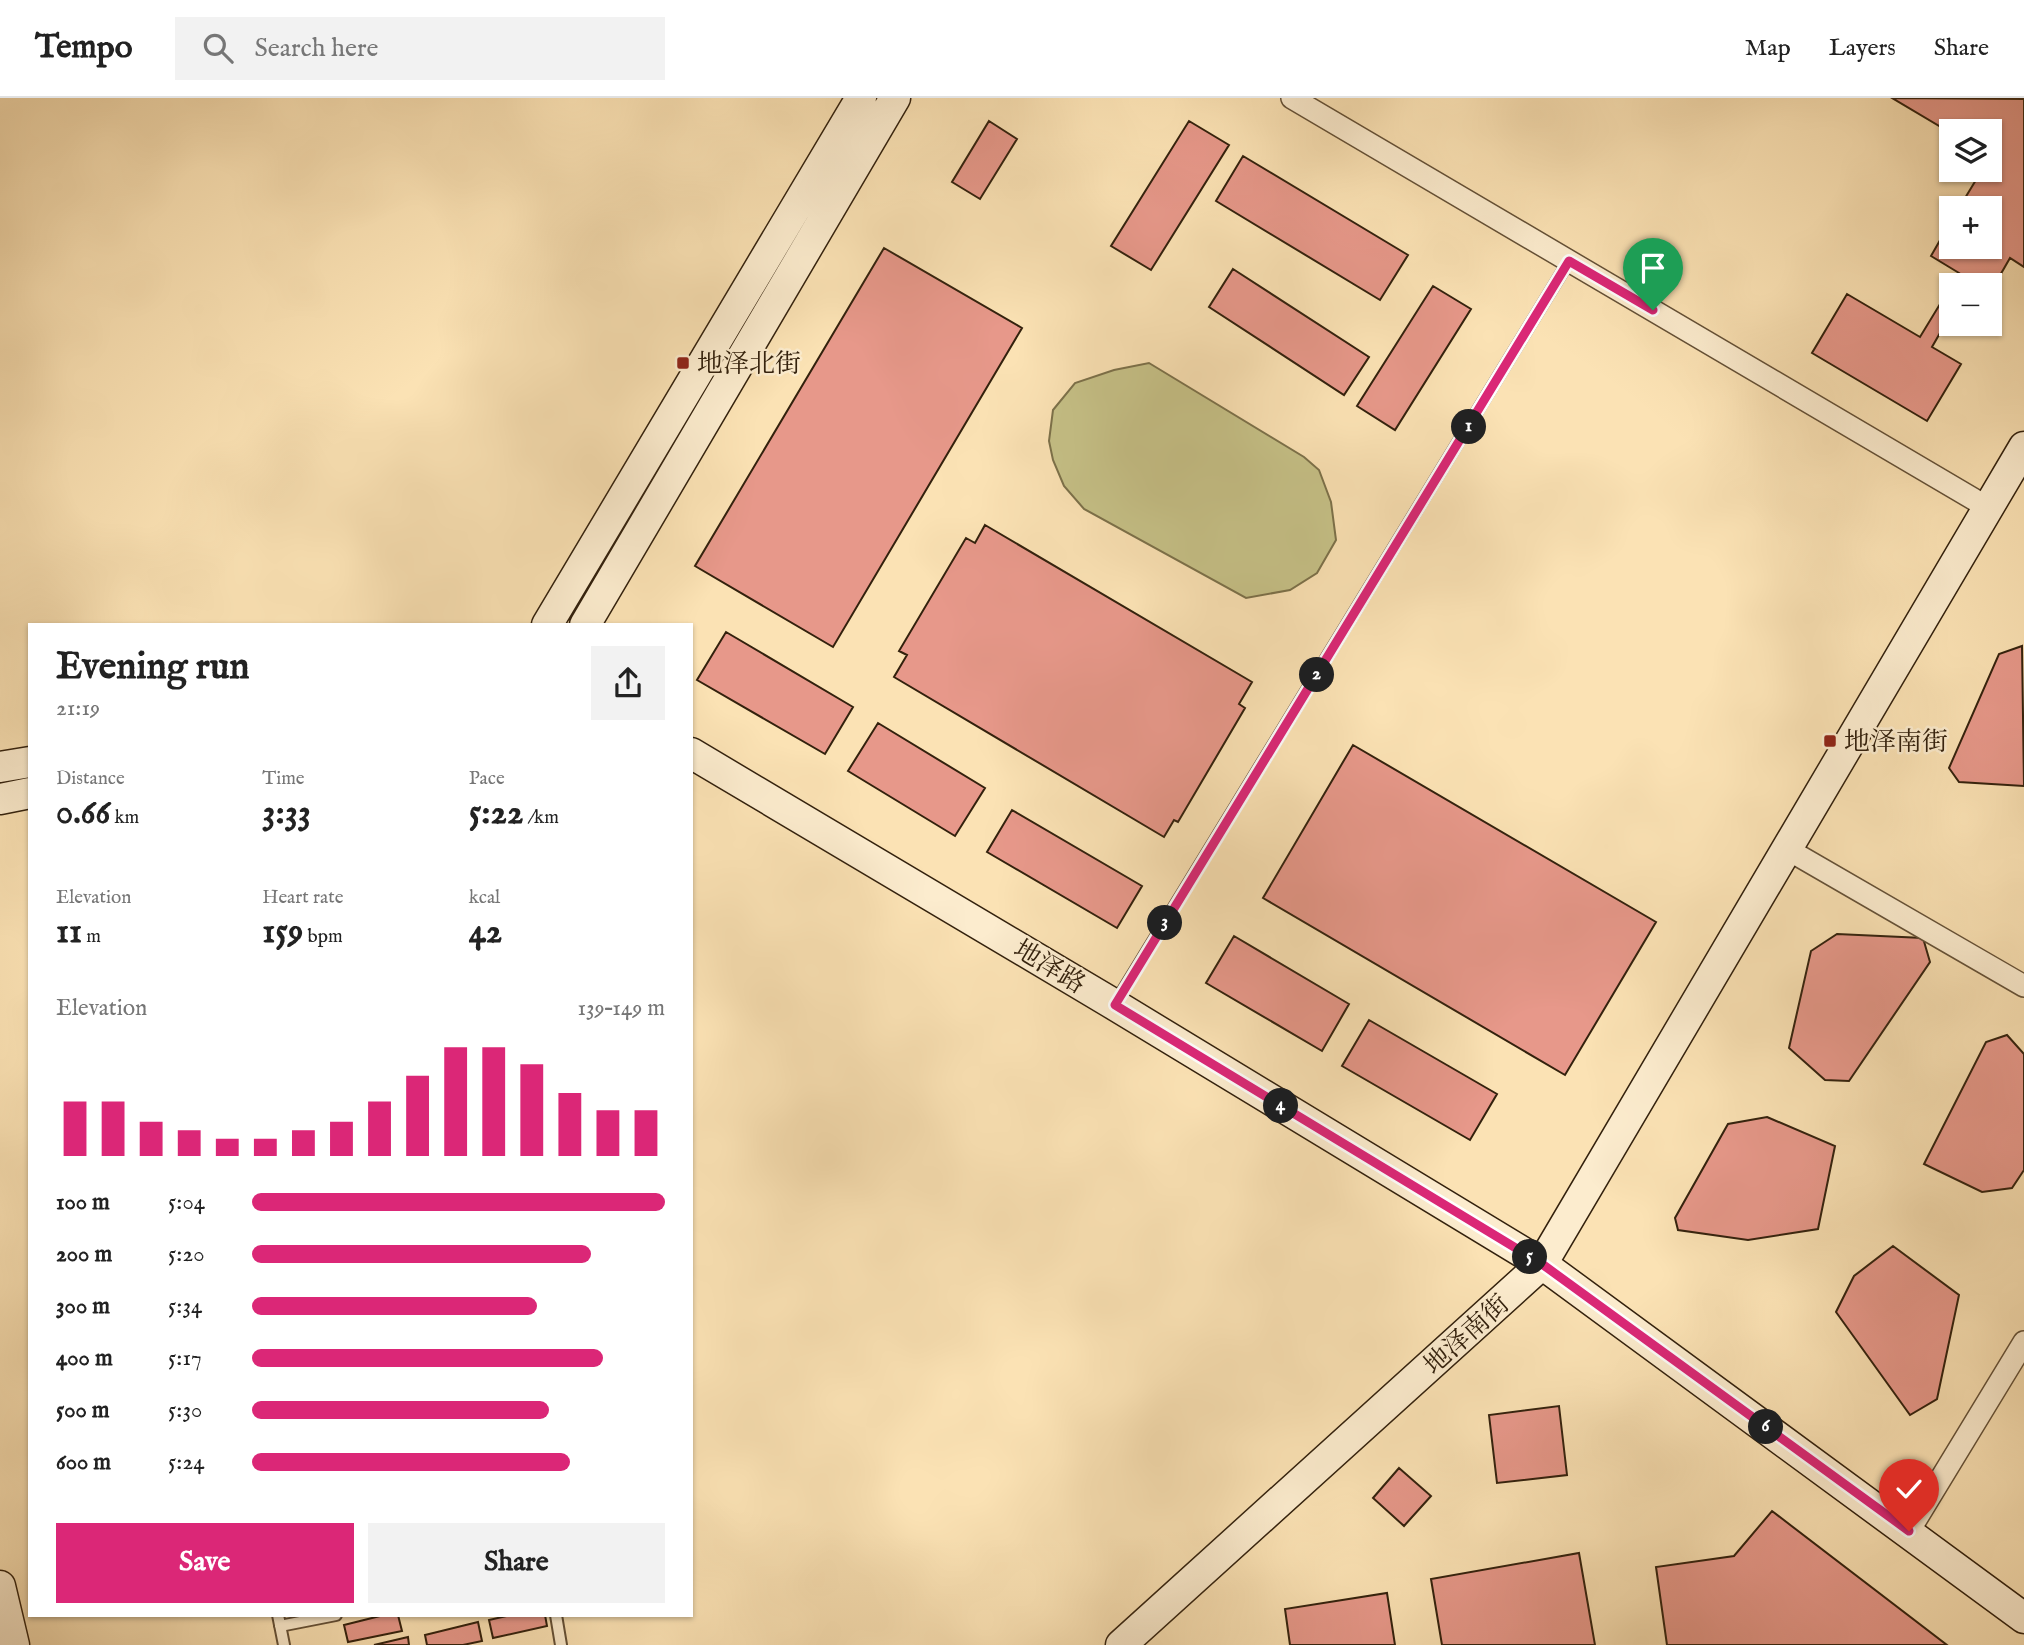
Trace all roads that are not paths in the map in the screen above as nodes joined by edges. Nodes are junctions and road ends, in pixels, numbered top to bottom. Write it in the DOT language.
graph roads {
  1 [pos="861,98"];
  2 [pos="895,98"];
  3 [pos="1292,98"];
  4 [pos="1569,261"];
  5 [pos="2024,447"];
  6 [pos="1987,507"];
  7 [pos="548,623"];
  8 [pos="586,623"];
  9 [pos="693,754"];
  10 [pos="28,762"];
  11 [pos="0,767"];
  12 [pos="28,793"];
  13 [pos="0,799"];
  14 [pos="1787,849"];
  15 [pos="2024,986"];
  16 [pos="1115,1005"];
  17 [pos="1542,1264"];
  18 [pos="2024,1342"];
  19 [pos="1909,1531"];
  20 [pos="0,1586"];
  21 [pos="317,1617"];
  22 [pos="556,1617"];
  23 [pos="2024,1618"];
  24 [pos="279,1621"];
  25 [pos="14,1645"];
  26 [pos="284,1645"];
  27 [pos="561,1645"];
  28 [pos="1121,1645"];
  1 -- 7 [label="street"];
  2 -- 8 [label="street"];
  3 -- 4 [label="street"];
  4 -- 6 [label="street"];
  4 -- 16 [label="lane"];
  5 -- 6 [label="street, 地泽南街"];
  6 -- 14 [label="street, 地泽南街"];
  9 -- 16 [label="street, 地泽路"];
  10 -- 11 [label="street"];
  12 -- 13 [label="street"];
  14 -- 15 [label="street"];
  14 -- 17 [label="street, 地泽南街"];
  16 -- 17 [label="street, 地泽路"];
  17 -- 19 [label="street, 地泽路"];
  17 -- 28 [label="street, 地泽南街"];
  18 -- 19 [label="street"];
  19 -- 23 [label="street, 地泽路"];
  20 -- 25 [label="street"];
  21 -- 24 [label="lane"];
  22 -- 27 [label="lane"];
  24 -- 26 [label="lane"];
}
